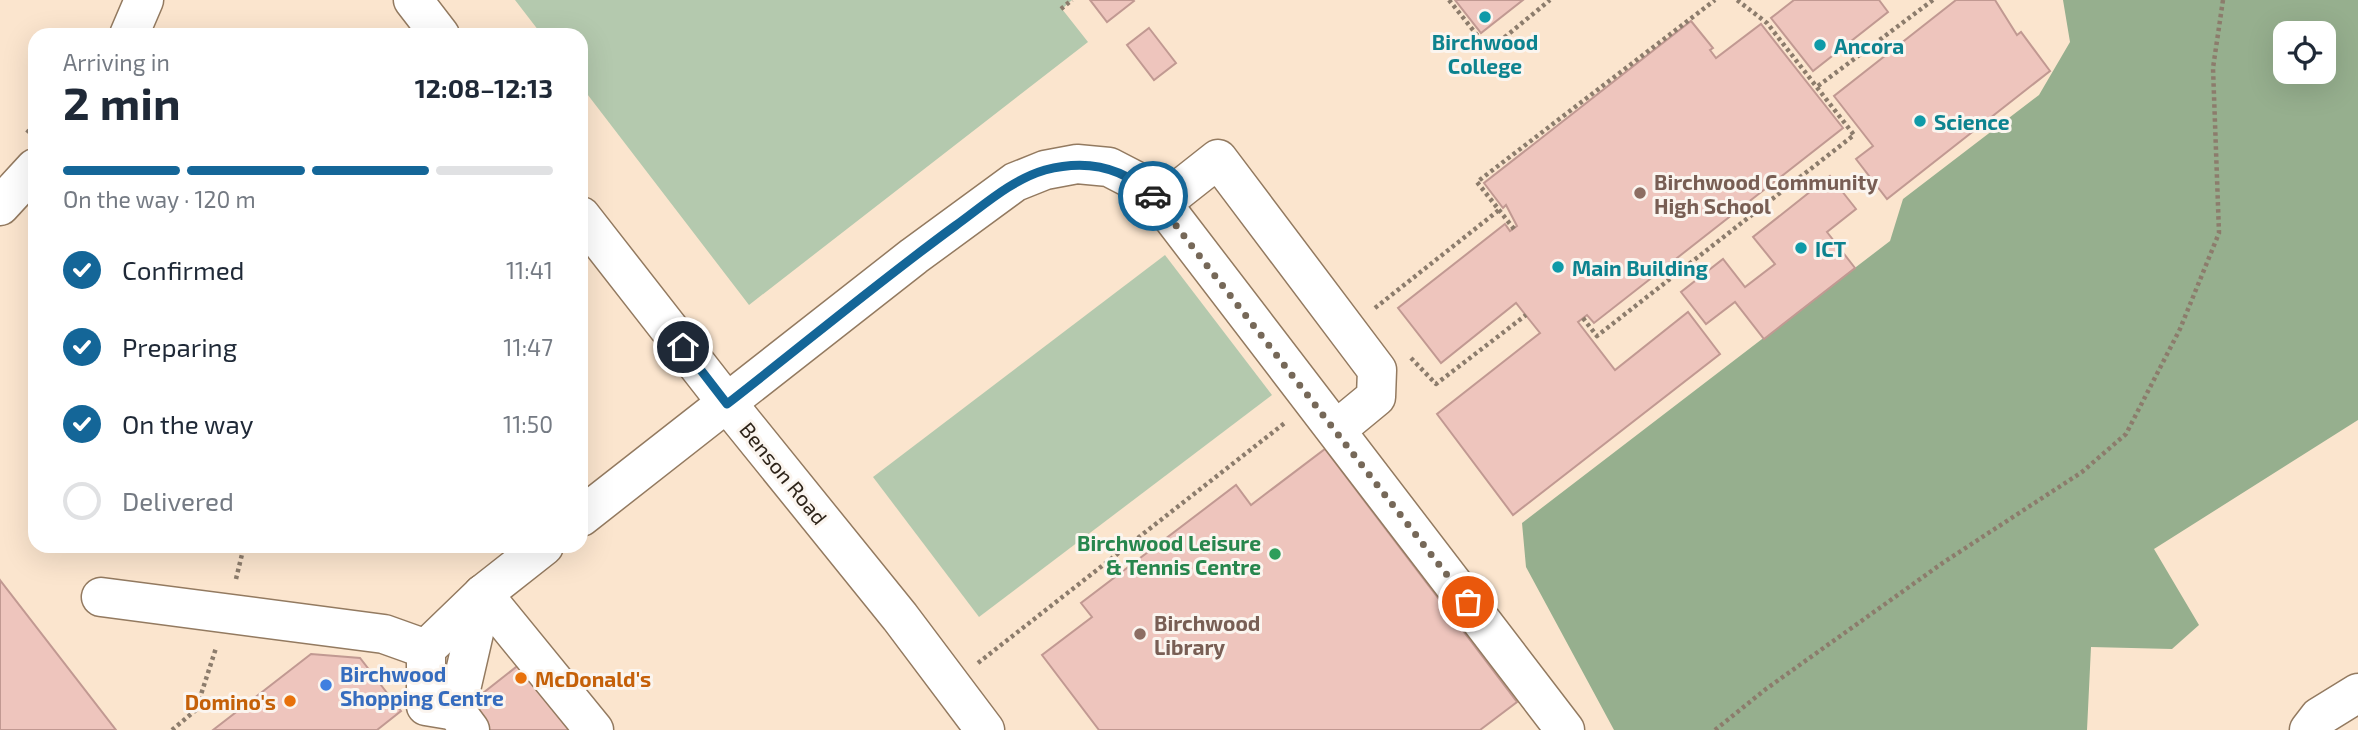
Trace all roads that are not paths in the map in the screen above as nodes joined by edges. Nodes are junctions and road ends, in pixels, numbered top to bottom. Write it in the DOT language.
graph roads {
  1 [pos="144,0"];
  2 [pos="413,0"];
  3 [pos="132,28"];
  4 [pos="435,28"];
  5 [pos="28,176"];
  6 [pos="1161,204"];
  7 [pos="0,206"];
  8 [pos="588,225"];
  9 [pos="727,404"];
  10 [pos="1336,430"];
  11 [pos="588,512"];
  12 [pos="535,553"];
  13 [pos="483,594"];
  14 [pos="101,597"];
  15 [pos="426,649"];
  16 [pos="2358,693"];
  17 [pos="463,720"];
  18 [pos="594,730"];
  19 [pos="985,730"];
  20 [pos="1565,730"];
  21 [pos="2309,730"];
  1 -- 3 [label="street"];
  2 -- 4 [label="street"];
  5 -- 7 [label="street"];
  6 -- 9 [label="street"];
  6 -- 10 [label="street"];
  6 -- 10 [label="street"];
  8 -- 9 [label="street, Benson Road"];
  9 -- 11 [label="street"];
  9 -- 19 [label="street, Benson Road"];
  10 -- 20 [label="street"];
  12 -- 13 [label="street"];
  13 -- 15 [label="street"];
  13 -- 17 [label="street"];
  13 -- 18 [label="street"];
  14 -- 15 [label="street"];
  15 -- 17 [label="street"];
  16 -- 21 [label="street"];
}
